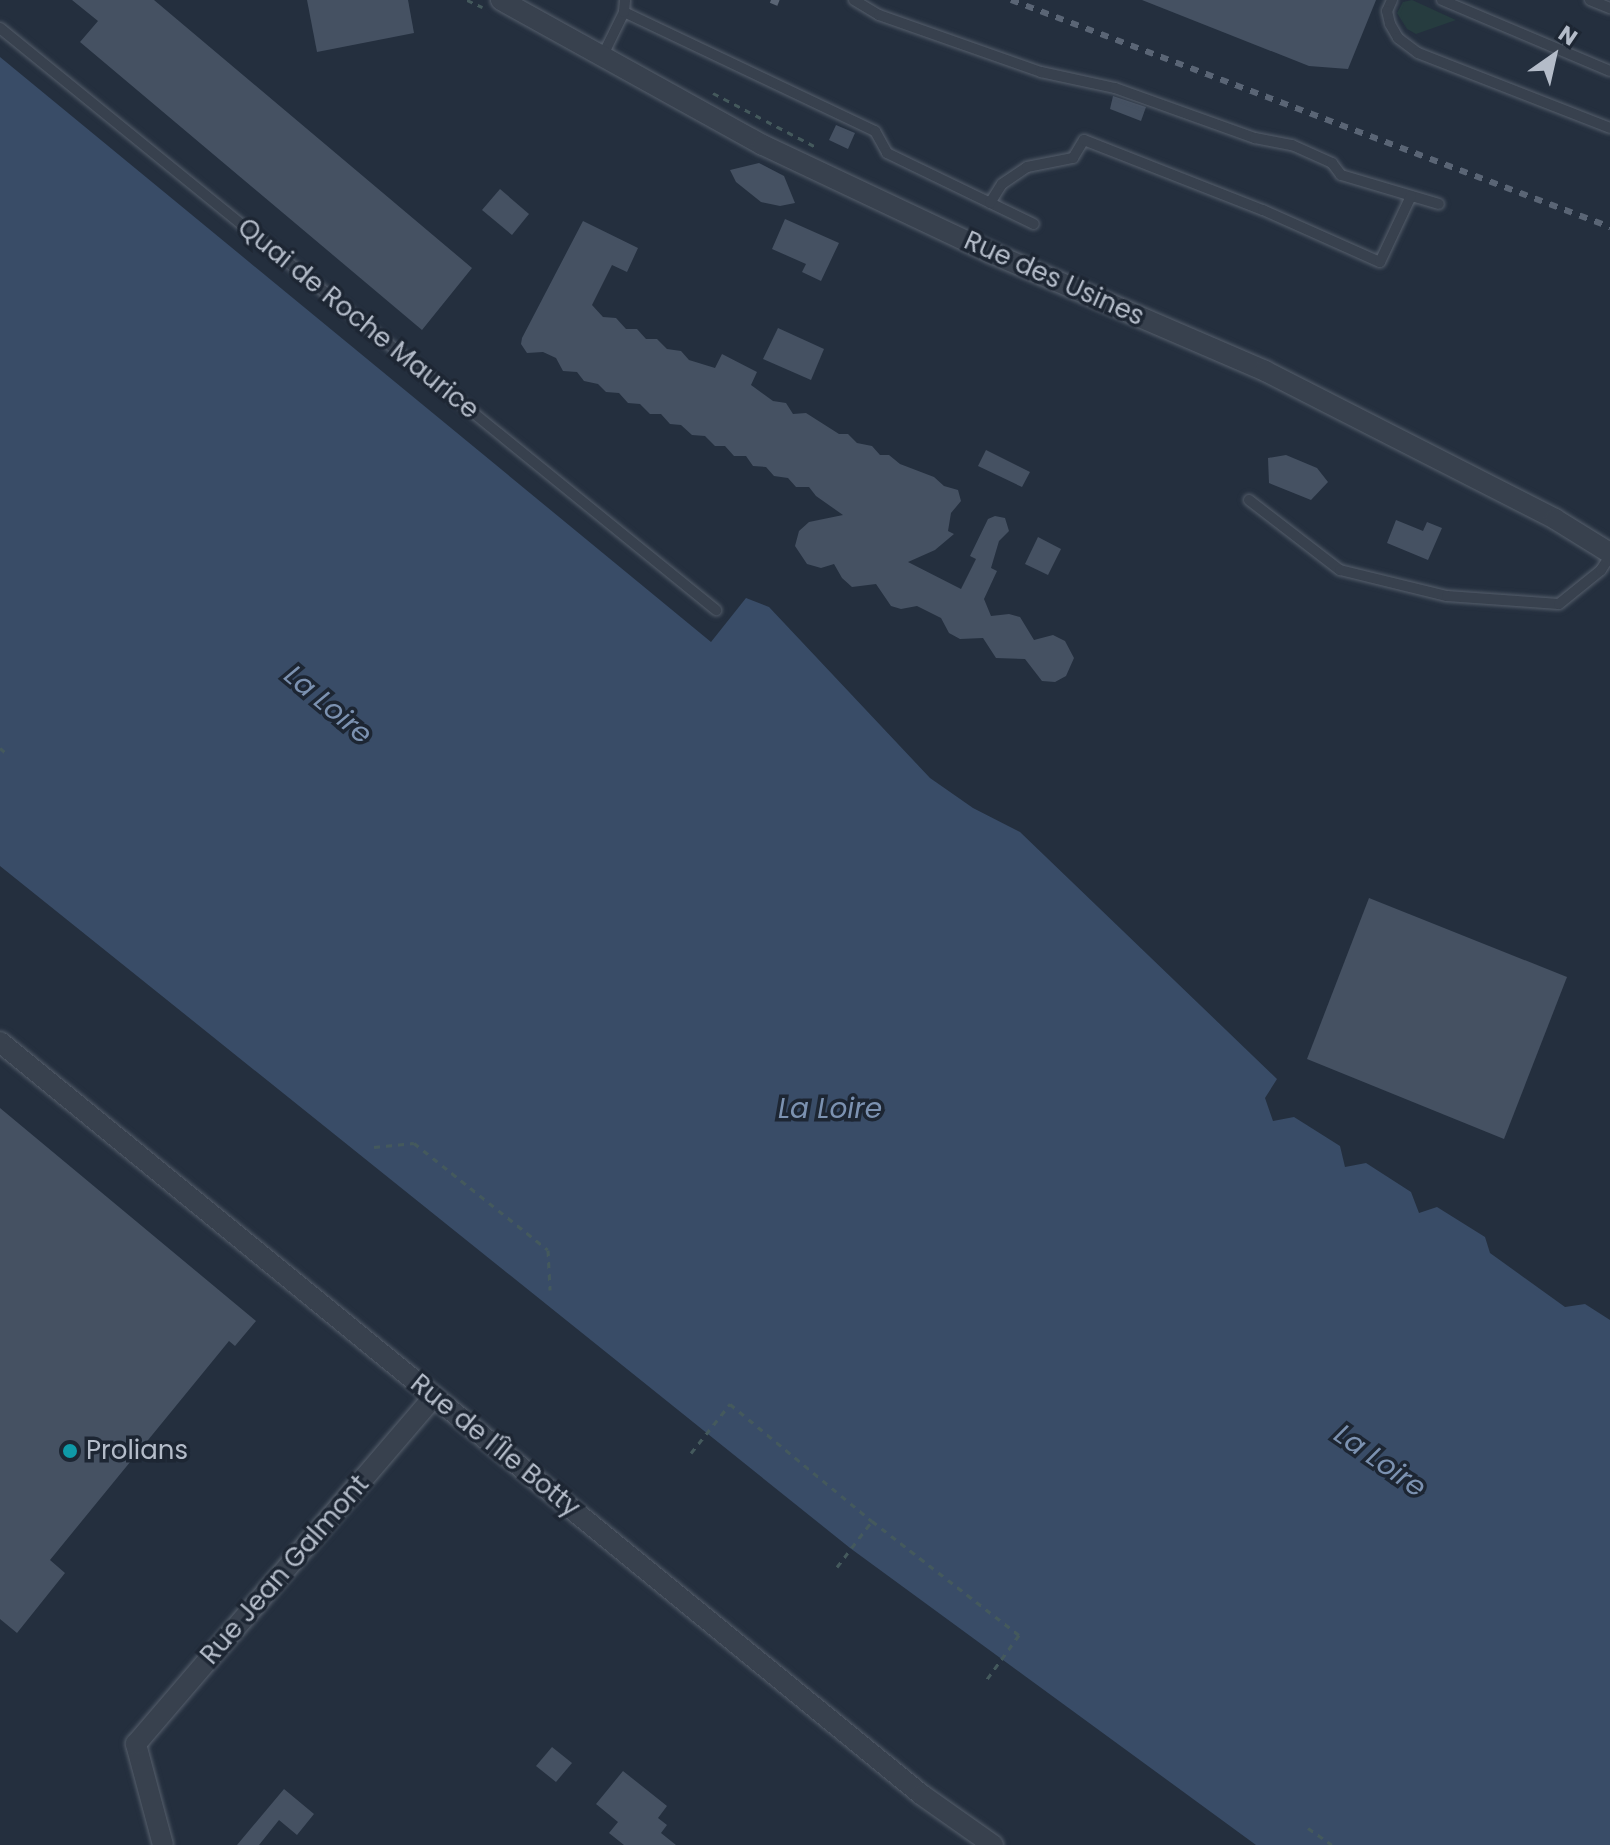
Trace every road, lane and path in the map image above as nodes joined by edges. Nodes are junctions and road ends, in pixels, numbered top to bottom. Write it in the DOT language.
graph roads {
  1 [pos="501,0"];
  2 [pos="625,0"];
  3 [pos="854,0"];
  4 [pos="1392,0"];
  5 [pos="1442,0"];
  6 [pos="1590,0"];
  7 [pos="1610,8"];
  8 [pos="624,12"];
  9 [pos="0,28"];
  10 [pos="601,58"];
  11 [pos="1610,71"];
  12 [pos="1610,128"];
  13 [pos="1411,196"];
  14 [pos="990,203"];
  15 [pos="1439,204"];
  16 [pos="1034,224"];
  17 [pos="1249,500"];
  18 [pos="1610,555"];
  19 [pos="716,610"];
  20 [pos="0,748"];
  21 [pos="6,753"];
  22 [pos="0,1042"];
  23 [pos="374,1147"];
  24 [pos="550,1290"];
  25 [pos="434,1396"];
  26 [pos="691,1453"];
  27 [pos="872,1521"];
  28 [pos="837,1567"];
  29 [pos="985,1682"];
  30 [pos="1308,1828"];
  31 [pos="163,1845"];
  32 [pos="993,1845"];
  33 [pos="1332,1845"];
  1 -- 10 [label="street, Rue des Usines"];
  2 -- 8 [label="lane"];
  3 -- 13 [label="lane"];
  4 -- 12 [label="lane"];
  5 -- 11 [label="lane"];
  6 -- 7 [label="lane"];
  8 -- 10 [label="lane"];
  8 -- 14 [label="lane"];
  9 -- 19 [label="lane, Quai de Roche Maurice"];
  10 -- 18 [label="street, Rue des Usines"];
  13 -- 14 [label="lane"];
  13 -- 15 [label="lane"];
  14 -- 16 [label="lane"];
  17 -- 18 [label="lane"];
  20 -- 21 [label="path"];
  22 -- 25 [label="street, Rue de l'Île Botty"];
  23 -- 24 [label="path"];
  25 -- 31 [label="street, Rue Jean Galmont"];
  25 -- 32 [label="street, Rue de l'Île Botty"];
  26 -- 27 [label="path"];
  27 -- 28 [label="path"];
  27 -- 29 [label="path"];
  30 -- 33 [label="path"];
}
